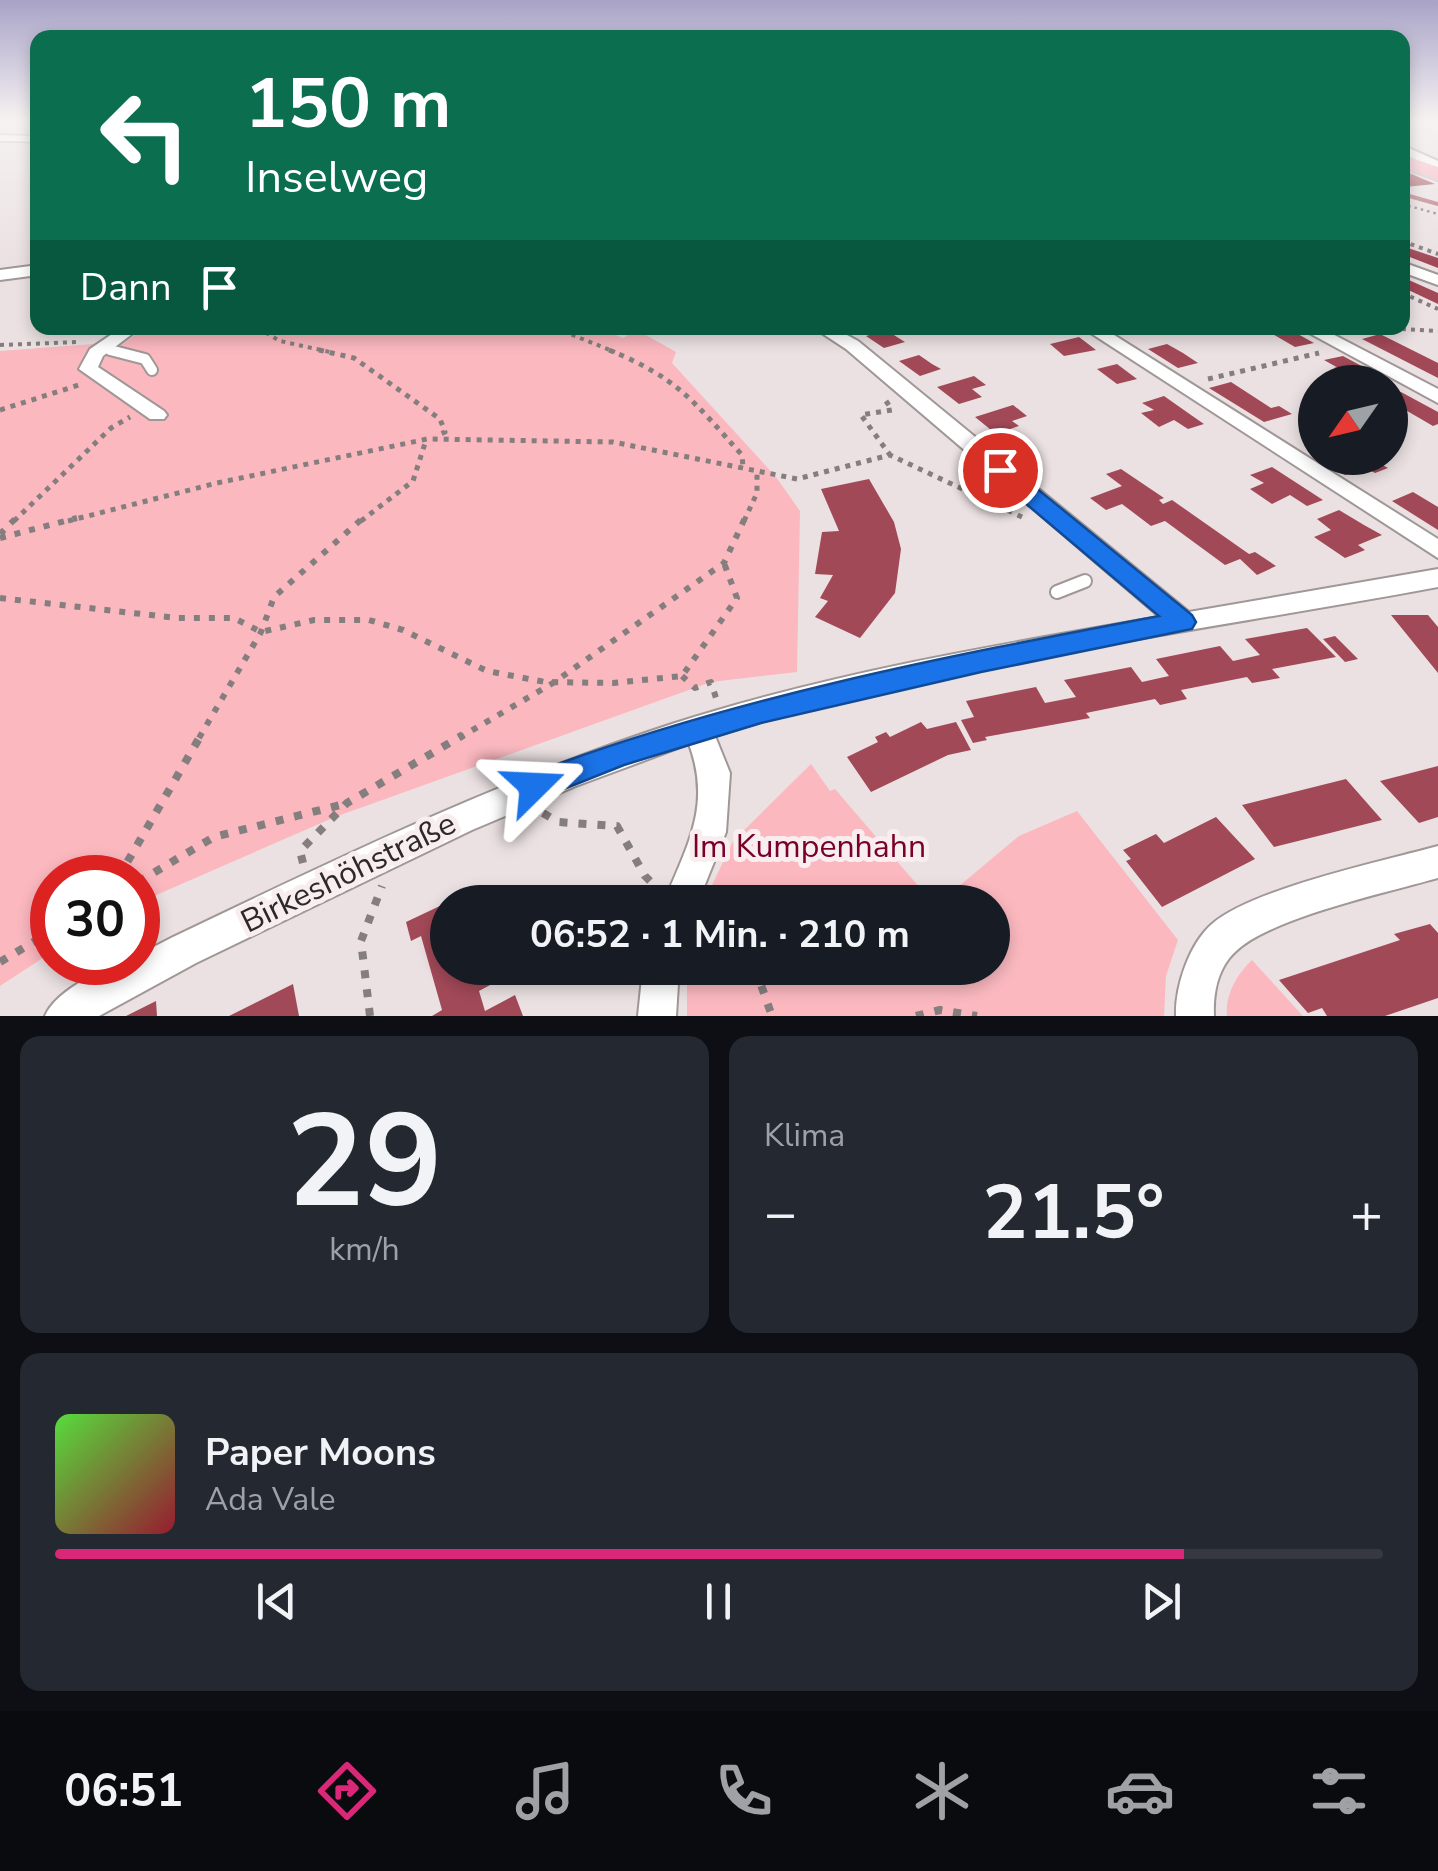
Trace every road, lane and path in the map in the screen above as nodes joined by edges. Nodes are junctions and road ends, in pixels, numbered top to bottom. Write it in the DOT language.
graph roads {
  1 [pos="1410,206"];
  2 [pos="1438,214"];
  3 [pos="1410,244"];
  4 [pos="1438,254"];
  5 [pos="1410,269"];
  6 [pos="30,271"];
  7 [pos="0,275"];
  8 [pos="1438,280"];
  9 [pos="1410,297"];
  10 [pos="1438,308"];
  11 [pos="1410,329"];
  12 [pos="1438,331"];
  13 [pos="121,335"];
  14 [pos="269,335"];
  15 [pos="572,335"];
  16 [pos="833,335"];
  17 [pos="1103,335"];
  18 [pos="1323,335"];
  19 [pos="109,343"];
  20 [pos="0,346"];
  21 [pos="1346,348"];
  22 [pos="877,366"];
  23 [pos="152,370"];
  24 [pos="99,378"];
  25 [pos="1182,387"];
  26 [pos="1438,396"];
  27 [pos="0,410"];
  28 [pos="152,412"];
  29 [pos="427,439"];
  30 [pos="890,455"];
  31 [pos="743,468"];
  32 [pos="757,471"];
  33 [pos="1034,522"];
  34 [pos="0,536"];
  35 [pos="1438,550"];
  36 [pos="724,563"];
  37 [pos="1437,579"];
  38 [pos="1085,581"];
  39 [pos="1057,592"];
  40 [pos="0,598"];
  41 [pos="1183,622"];
  42 [pos="261,632"];
  43 [pos="682,676"];
  44 [pos="553,683"];
  45 [pos="711,725"];
  46 [pos="534,786"];
  47 [pos="348,803"];
  48 [pos="387,853"];
  49 [pos="131,855"];
  50 [pos="1438,862"];
  51 [pos="160,869"];
  52 [pos="654,885"];
  53 [pos="688,885"];
  54 [pos="310,890"];
  55 [pos="30,944"];
  56 [pos="0,962"];
  57 [pos="660,985"];
  58 [pos="762,985"];
  59 [pos="64,1016"];
  60 [pos="370,1016"];
  61 [pos="657,1016"];
  62 [pos="772,1016"];
  63 [pos="916,1016"];
  64 [pos="977,1016"];
  65 [pos="1195,1016"];
  1 -- 2 [label="path"];
  3 -- 4 [label="path"];
  5 -- 8 [label="street"];
  6 -- 7 [label="street"];
  9 -- 10 [label="path"];
  11 -- 12 [label="path"];
  13 -- 19 [label="street"];
  14 -- 29 [label="path"];
  15 -- 31 [label="path"];
  16 -- 22 [label="street"];
  17 -- 25 [label="street"];
  18 -- 21 [label="street"];
  19 -- 20 [label="path"];
  19 -- 23 [label="lane"];
  19 -- 24 [label="street"];
  21 -- 25 [label="path"];
  21 -- 26 [label="street"];
  22 -- 30 [label="path"];
  22 -- 41 [label="street"];
  24 -- 27 [label="path"];
  24 -- 28 [label="street"];
  25 -- 35 [label="street"];
  28 -- 34 [label="path"];
  29 -- 31 [label="path"];
  29 -- 34 [label="path"];
  29 -- 42 [label="path"];
  30 -- 32 [label="path"];
  30 -- 33 [label="path"];
  31 -- 32 [label="path"];
  32 -- 36 [label="path"];
  36 -- 43 [label="path"];
  36 -- 44 [label="path"];
  37 -- 41 [label="street, Birkeshöhstraße"];
  38 -- 39 [label="lane"];
  40 -- 42 [label="path"];
  41 -- 45 [label="street, Birkeshöhstraße"];
  42 -- 44 [label="path"];
  42 -- 49 [label="path"];
  43 -- 44 [label="path"];
  43 -- 45 [label="path"];
  44 -- 47 [label="path"];
  45 -- 46 [label="street, Birkeshöhstraße"];
  45 -- 53 [label="street"];
  46 -- 48 [label="street, Birkeshöhstraße"];
  46 -- 52 [label="path"];
  47 -- 51 [label="path"];
  47 -- 54 [label="path"];
  48 -- 54 [label="street, Birkeshöhstraße"];
  48 -- 60 [label="path"];
  50 -- 65 [label="street"];
  54 -- 59 [label="street, Birkeshöhstraße"];
  55 -- 56 [label="path"];
  57 -- 61 [label="street"];
  58 -- 62 [label="path"];
  63 -- 64 [label="path"];
}
